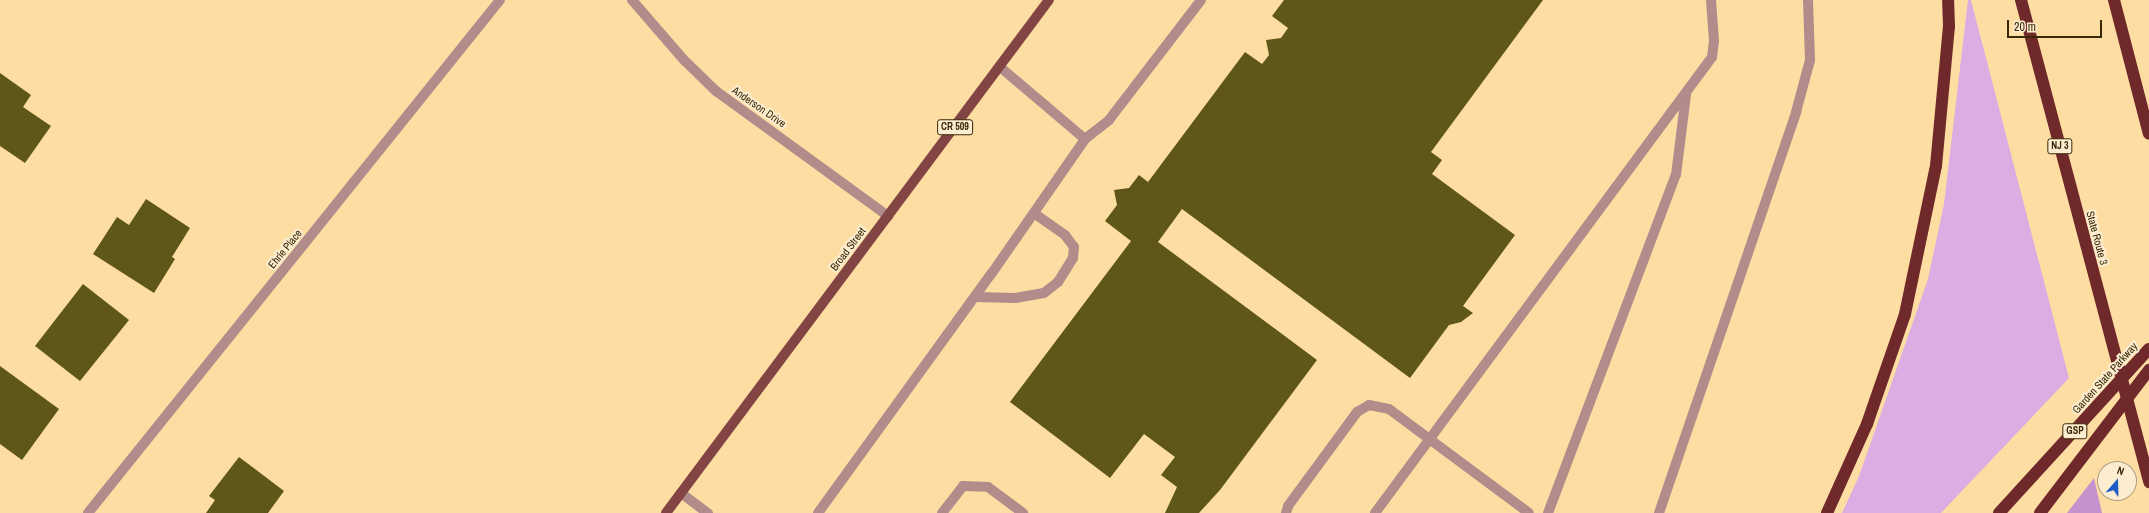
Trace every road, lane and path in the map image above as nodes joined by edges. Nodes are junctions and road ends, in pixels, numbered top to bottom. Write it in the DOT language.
graph roads {
  1 [pos="500,0"];
  2 [pos="632,0"];
  3 [pos="1049,0"];
  4 [pos="1200,0"];
  5 [pos="1711,0"];
  6 [pos="1808,0"];
  7 [pos="1948,0"];
  8 [pos="2021,0"];
  9 [pos="2114,0"];
  10 [pos="1000,67"];
  11 [pos="1687,92"];
  12 [pos="2149,134"];
  13 [pos="1085,139"];
  14 [pos="1034,213"];
  15 [pos="888,216"];
  16 [pos="975,297"];
  17 [pos="2149,349"];
  18 [pos="2149,370"];
  19 [pos="1430,439"];
  20 [pos="2148,480"];
  21 [pos="681,493"];
  22 [pos="88,513"];
  23 [pos="666,513"];
  24 [pos="708,513"];
  25 [pos="818,513"];
  26 [pos="942,513"];
  27 [pos="1023,513"];
  28 [pos="1286,513"];
  29 [pos="1375,513"];
  30 [pos="1529,513"];
  31 [pos="1548,513"];
  32 [pos="1659,513"];
  33 [pos="1827,513"];
  34 [pos="1999,513"];
  35 [pos="2040,513"];
  1 -- 22 [label="street, Ehrle Place"];
  2 -- 15 [label="street, Anderson Drive"];
  3 -- 10 [label="main road, Broad Street / CR 509"];
  4 -- 13 [label="street"];
  5 -- 11 [label="street"];
  6 -- 32 [label="street"];
  7 -- 33 [label="highway"];
  8 -- 20 [label="highway, State Route 3 / NJ 3"];
  9 -- 12 [label="highway"];
  10 -- 13 [label="street"];
  10 -- 15 [label="main road, Broad Street / CR 509"];
  11 -- 19 [label="street"];
  11 -- 31 [label="street"];
  13 -- 14 [label="street"];
  14 -- 16 [label="street"];
  14 -- 16 [label="street"];
  15 -- 21 [label="main road, Broad Street / CR 509"];
  16 -- 25 [label="street"];
  17 -- 34 [label="highway, Garden State Parkway / GSP"];
  18 -- 35 [label="highway"];
  19 -- 28 [label="street"];
  19 -- 29 [label="street"];
  19 -- 30 [label="street"];
  21 -- 23 [label="main road, Broad Street / CR 509"];
  21 -- 24 [label="street"];
  26 -- 27 [label="street"];
}
